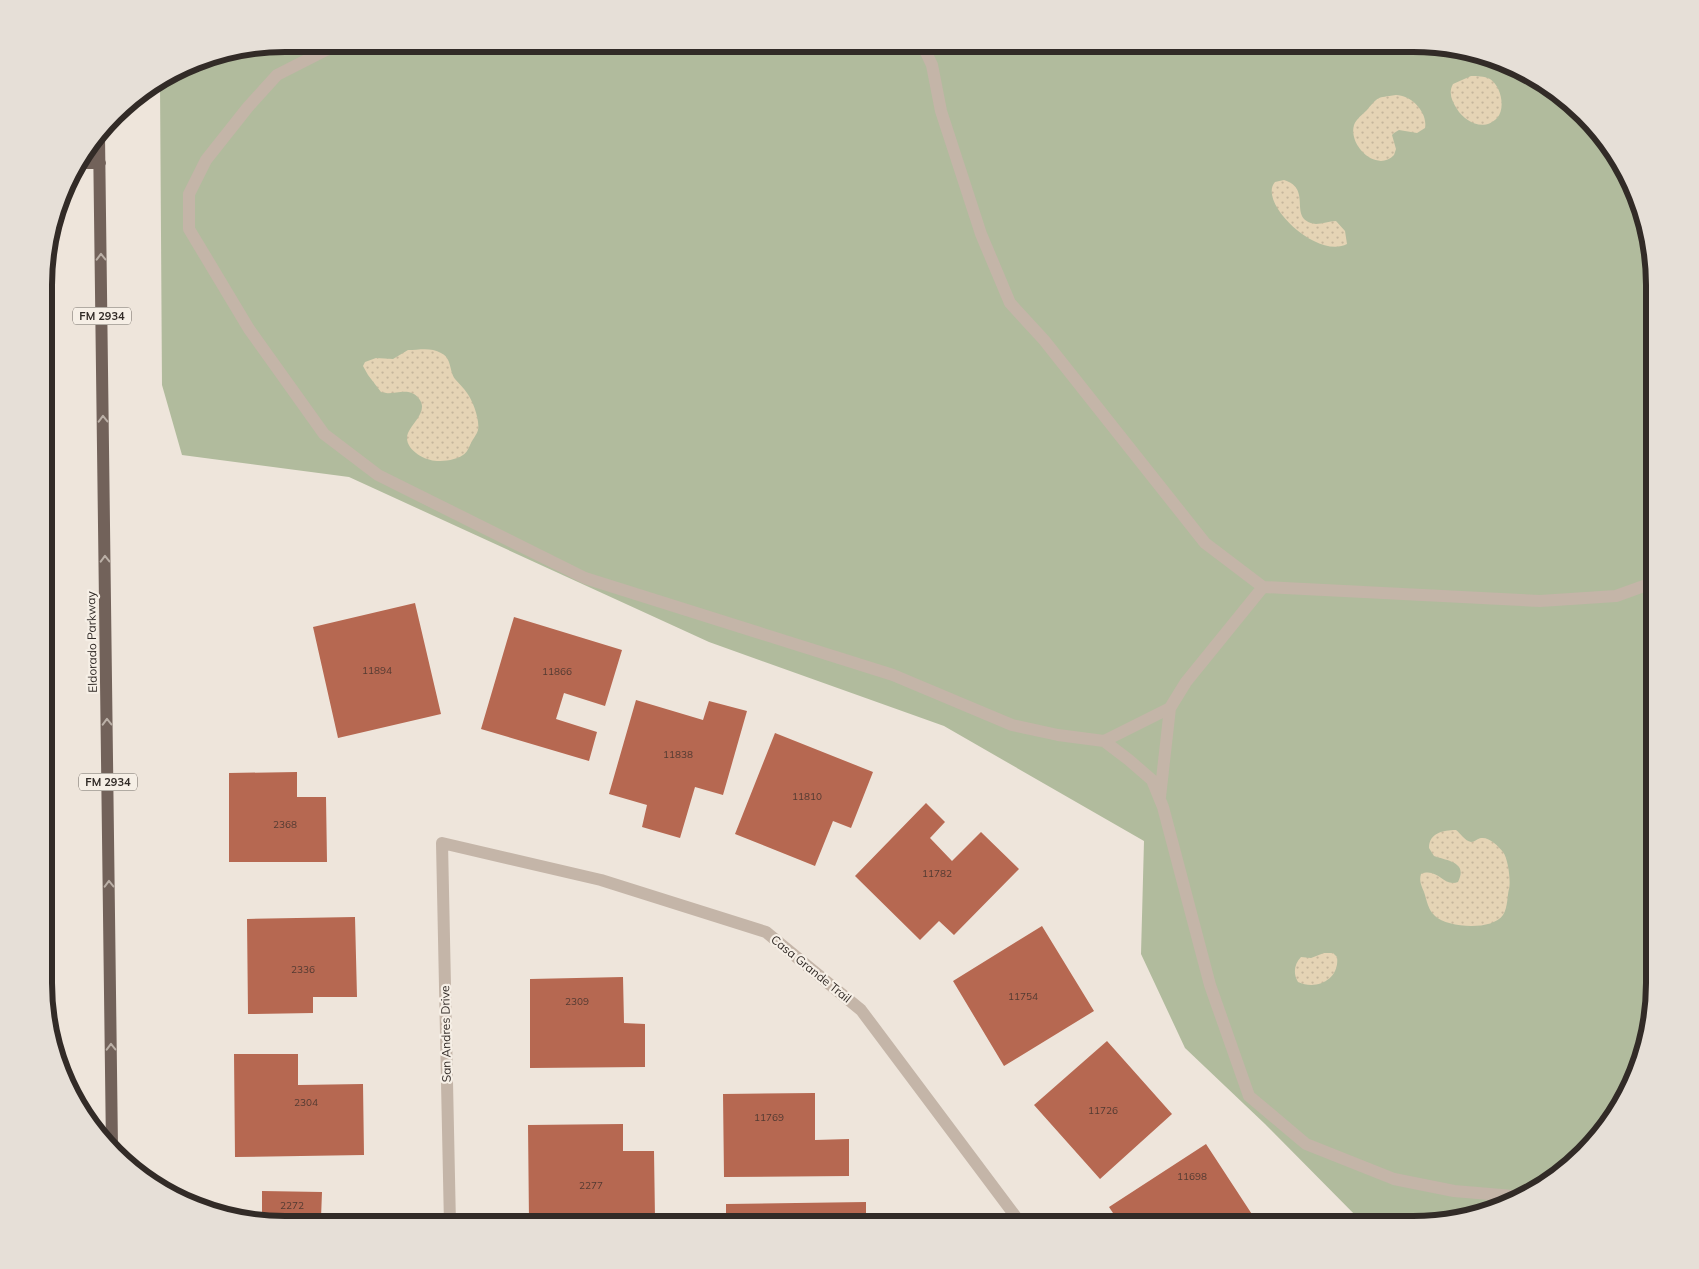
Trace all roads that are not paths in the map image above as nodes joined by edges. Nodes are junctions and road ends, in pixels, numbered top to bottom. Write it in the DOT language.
graph roads {
  1 [pos="322,52"];
  2 [pos="926,52"];
  3 [pos="99,146"];
  4 [pos="88,163"];
  5 [pos="100,163"];
  6 [pos="1646,585"];
  7 [pos="1263,587"];
  8 [pos="1170,708"];
  9 [pos="1104,742"];
  10 [pos="1160,800"];
  11 [pos="442,843"];
  12 [pos="112,1139"];
  13 [pos="1510,1196"];
  14 [pos="450,1216"];
  15 [pos="1015,1216"];
  1 -- 9 [label="street"];
  2 -- 7 [label="street"];
  3 -- 5 [label="main road, Eldorado Parkway / FM 2934"];
  4 -- 5 [label="main road"];
  12 -- 5 [label="main road, Eldorado Parkway / FM 2934, one-way"];
  6 -- 7 [label="street"];
  7 -- 8 [label="street"];
  8 -- 9 [label="street"];
  8 -- 10 [label="street"];
  9 -- 10 [label="street"];
  10 -- 13 [label="street"];
  11 -- 14 [label="street, San Andres Drive"];
  11 -- 15 [label="street, Casa Grande Trail"];
}
